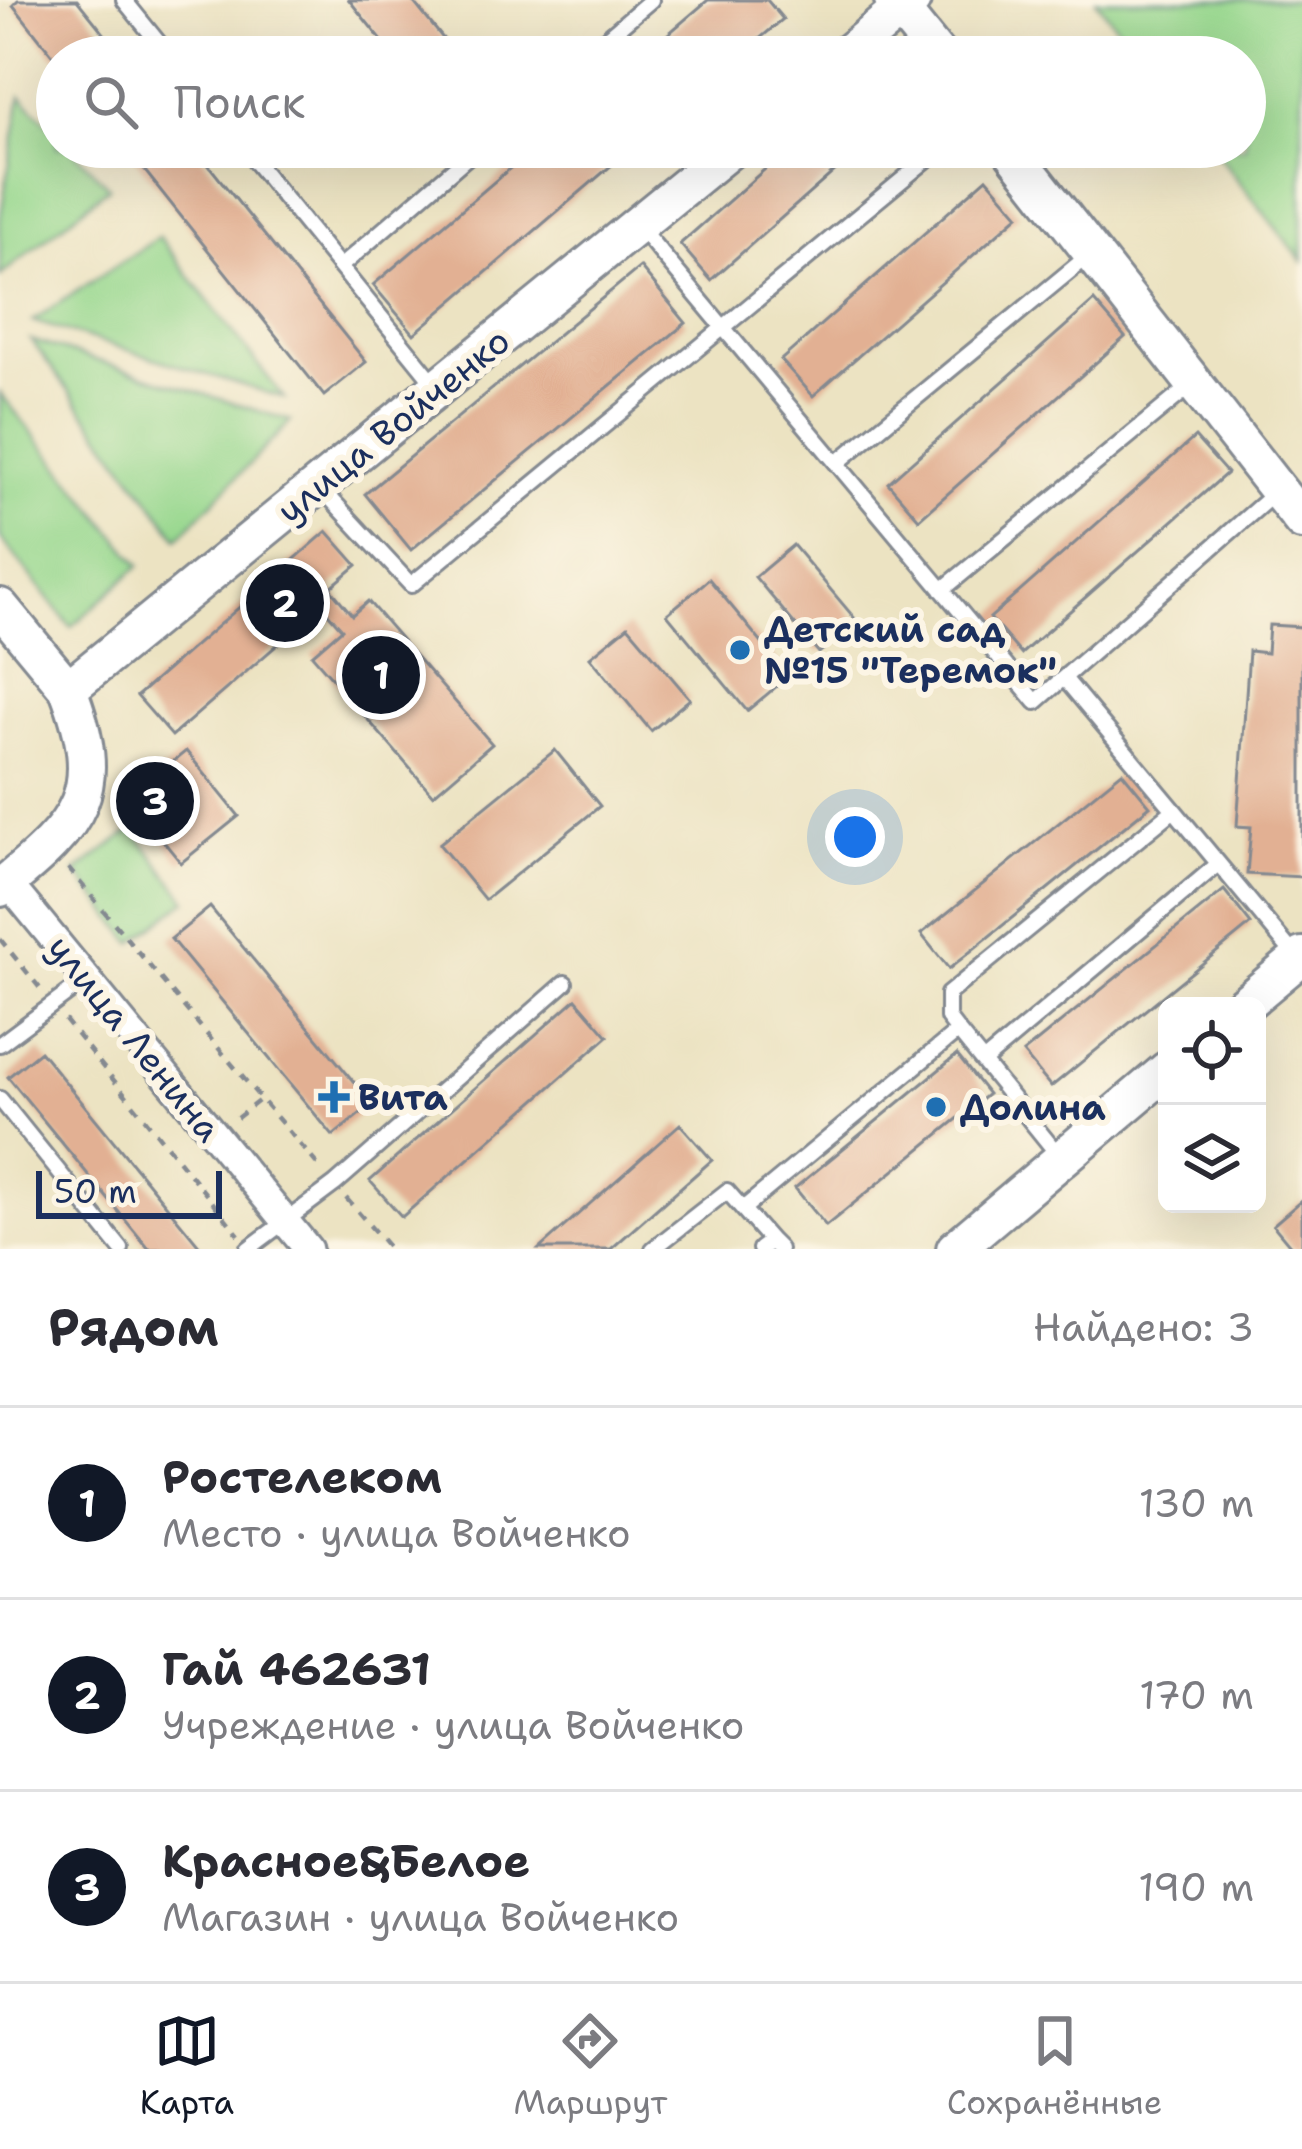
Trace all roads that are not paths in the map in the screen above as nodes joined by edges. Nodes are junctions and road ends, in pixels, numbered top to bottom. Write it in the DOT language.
graph roads {
  1 [pos="124,0"];
  2 [pos="651,0"];
  3 [pos="902,3"];
  4 [pos="153,36"];
  5 [pos="609,36"];
  6 [pos="866,36"];
  7 [pos="925,36"];
  8 [pos="260,168"];
  9 [pos="455,168"];
  10 [pos="707,168"];
  11 [pos="917,168"];
  12 [pos="1026,168"];
  13 [pos="638,225"];
  14 [pos="1092,252"];
  15 [pos="340,267"];
  16 [pos="724,328"];
  17 [pos="1194,382"];
  18 [pos="438,388"];
  19 [pos="837,463"];
  20 [pos="318,485"];
  21 [pos="1278,490"];
  22 [pos="1302,521"];
  23 [pos="942,590"];
  24 [pos="0,607"];
  25 [pos="1064,678"];
  26 [pos="68,689"];
  27 [pos="1174,810"];
  28 [pos="1218,863"];
  29 [pos="3,885"];
  30 [pos="1300,957"];
  31 [pos="87,980"];
  32 [pos="566,983"];
  33 [pos="1253,997"];
  34 [pos="958,1031"];
  35 [pos="0,1044"];
  36 [pos="983,1062"];
  37 [pos="1158,1078"];
  38 [pos="0,1099"];
  39 [pos="1062,1159"];
  40 [pos="744,1208"];
  41 [pos="284,1220"];
  42 [pos="770,1246"];
  43 [pos="122,1249"];
  44 [pos="249,1249"];
  45 [pos="308,1249"];
  46 [pos="653,1249"];
  47 [pos="955,1249"];
  1 -- 4 [label="lane"];
  2 -- 5 [label="lane"];
  3 -- 6 [label="main road"];
  3 -- 7 [label="main road"];
  8 -- 15 [label="lane"];
  9 -- 15 [label="lane"];
  10 -- 13 [label="main road, улица Войченко"];
  11 -- 16 [label="lane"];
  12 -- 14 [label="main road"];
  13 -- 16 [label="lane"];
  13 -- 18 [label="main road, улица Войченко"];
  14 -- 17 [label="main road"];
  14 -- 19 [label="lane"];
  15 -- 18 [label="lane"];
  16 -- 19 [label="lane"];
  16 -- 20 [label="lane"];
  17 -- 21 [label="main road"];
  17 -- 23 [label="lane"];
  18 -- 20 [label="main road, улица Войченко"];
  19 -- 23 [label="lane"];
  20 -- 26 [label="main road, улица Войченко"];
  21 -- 22 [label="main road"];
  21 -- 25 [label="lane"];
  23 -- 25 [label="lane"];
  24 -- 26 [label="main road"];
  25 -- 27 [label="lane"];
  26 -- 29 [label="main road"];
  27 -- 28 [label="lane"];
  27 -- 34 [label="lane"];
  28 -- 30 [label="lane"];
  28 -- 36 [label="lane"];
  29 -- 31 [label="street, улица Ленина"];
  30 -- 33 [label="main road"];
  31 -- 35 [label="lane"];
  31 -- 41 [label="street, улица Ленина"];
  32 -- 41 [label="lane"];
  34 -- 36 [label="lane"];
  34 -- 40 [label="lane"];
  36 -- 39 [label="lane"];
  37 -- 39 [label="main road"];
  38 -- 43 [label="lane"];
  39 -- 47 [label="main road"];
  40 -- 42 [label="lane"];
  40 -- 46 [label="lane"];
  41 -- 44 [label="lane"];
  41 -- 45 [label="street, улица Ленина"];
}
